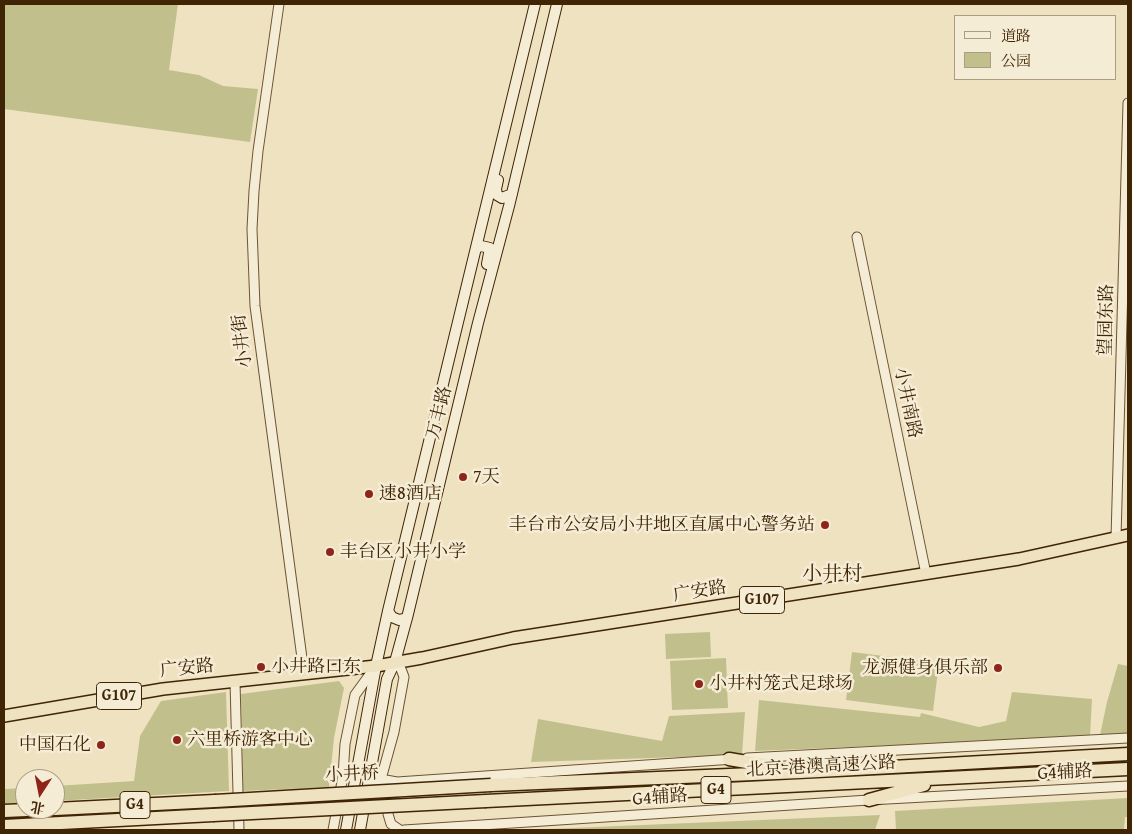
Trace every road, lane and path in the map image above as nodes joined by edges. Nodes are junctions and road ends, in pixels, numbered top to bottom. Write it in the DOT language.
graph roads {
  1 [pos="279,4"];
  2 [pos="535,4"];
  3 [pos="557,4"];
  4 [pos="1128,104"];
  5 [pos="508,113"];
  6 [pos="1128,165"];
  7 [pos="512,194"];
  8 [pos="857,237"];
  9 [pos="476,248"];
  10 [pos="478,324"];
  11 [pos="1128,535"];
  12 [pos="1116,538"];
  13 [pos="926,574"];
  14 [pos="388,611"];
  15 [pos="407,618"];
  16 [pos="394,662"];
  17 [pos="376,666"];
  18 [pos="304,673"];
  19 [pos="234,682"];
  20 [pos="4,716"];
  21 [pos="1128,738"];
  22 [pos="1128,754"];
  23 [pos="729,759"];
  24 [pos="1128,769"];
  25 [pos="801,772"];
  26 [pos="369,776"];
  27 [pos="381,779"];
  28 [pos="945,779"];
  29 [pos="396,782"];
  30 [pos="491,785"];
  31 [pos="1128,786"];
  32 [pos="366,789"];
  33 [pos="869,800"];
  34 [pos="486,801"];
  35 [pos="65,808"];
  36 [pos="4,826"];
  37 [pos="239,830"];
  38 [pos="333,830"];
  39 [pos="346,830"];
  40 [pos="360,830"];
  41 [pos="400,830"];
  42 [pos="404,830"];
  1 -- 18 [label="street, 小井街"];
  2 -- 5 [label="main road, 万丰路"];
  3 -- 7 [label="main road, 万丰路"];
  4 -- 6 [label="street, 望园东路"];
  5 -- 7 [label="main road"];
  5 -- 9 [label="main road, 万丰路"];
  6 -- 12 [label="street, 望园东路"];
  7 -- 10 [label="main road, 万丰路"];
  8 -- 13 [label="street, 小井南路"];
  9 -- 10 [label="main road"];
  9 -- 14 [label="main road, 万丰路"];
  10 -- 15 [label="main road, 万丰路"];
  11 -- 12 [label="highway, 广安路 / G107"];
  12 -- 13 [label="highway, 广安路 / G107"];
  13 -- 16 [label="highway, 广安路 / G107"];
  14 -- 15 [label="main road"];
  14 -- 17 [label="main road, 万丰路"];
  15 -- 16 [label="main road, 万丰路"];
  16 -- 17 [label="highway, G107"];
  16 -- 26 [label="main road, 万丰路"];
  16 -- 27 [label="street"];
  17 -- 18 [label="highway, 广安路 / G107"];
  17 -- 38 [label="street"];
  17 -- 39 [label="main road, 万丰路"];
  18 -- 19 [label="highway, 广安路 / G107"];
  19 -- 20 [label="highway, 广安路 / G107"];
  19 -- 37 [label="street"];
  21 -- 23 [label="street"];
  22 -- 25 [label="highway, 北京-港澳高速公路 / G4"];
  23 -- 25 [label="highway"];
  23 -- 29 [label="street"];
  24 -- 28 [label="highway, 北京-港澳高速公路 / G4"];
  25 -- 30 [label="highway, 北京-港澳高速公路 / G4"];
  26 -- 27 [label="street"];
  26 -- 32 [label="main road, 万丰路"];
  27 -- 29 [label="street"];
  27 -- 32 [label="street"];
  28 -- 33 [label="highway"];
  28 -- 34 [label="highway, 北京-港澳高速公路 / G4"];
  29 -- 41 [label="street"];
  30 -- 35 [label="highway, 小井桥 / G4, bridge"];
  31 -- 33 [label="street, G4辅路"];
  32 -- 40 [label="main road, 万丰路"];
  33 -- 42 [label="street, G4辅路"];
  34 -- 36 [label="highway, 小井桥 / G4, bridge"];
}
